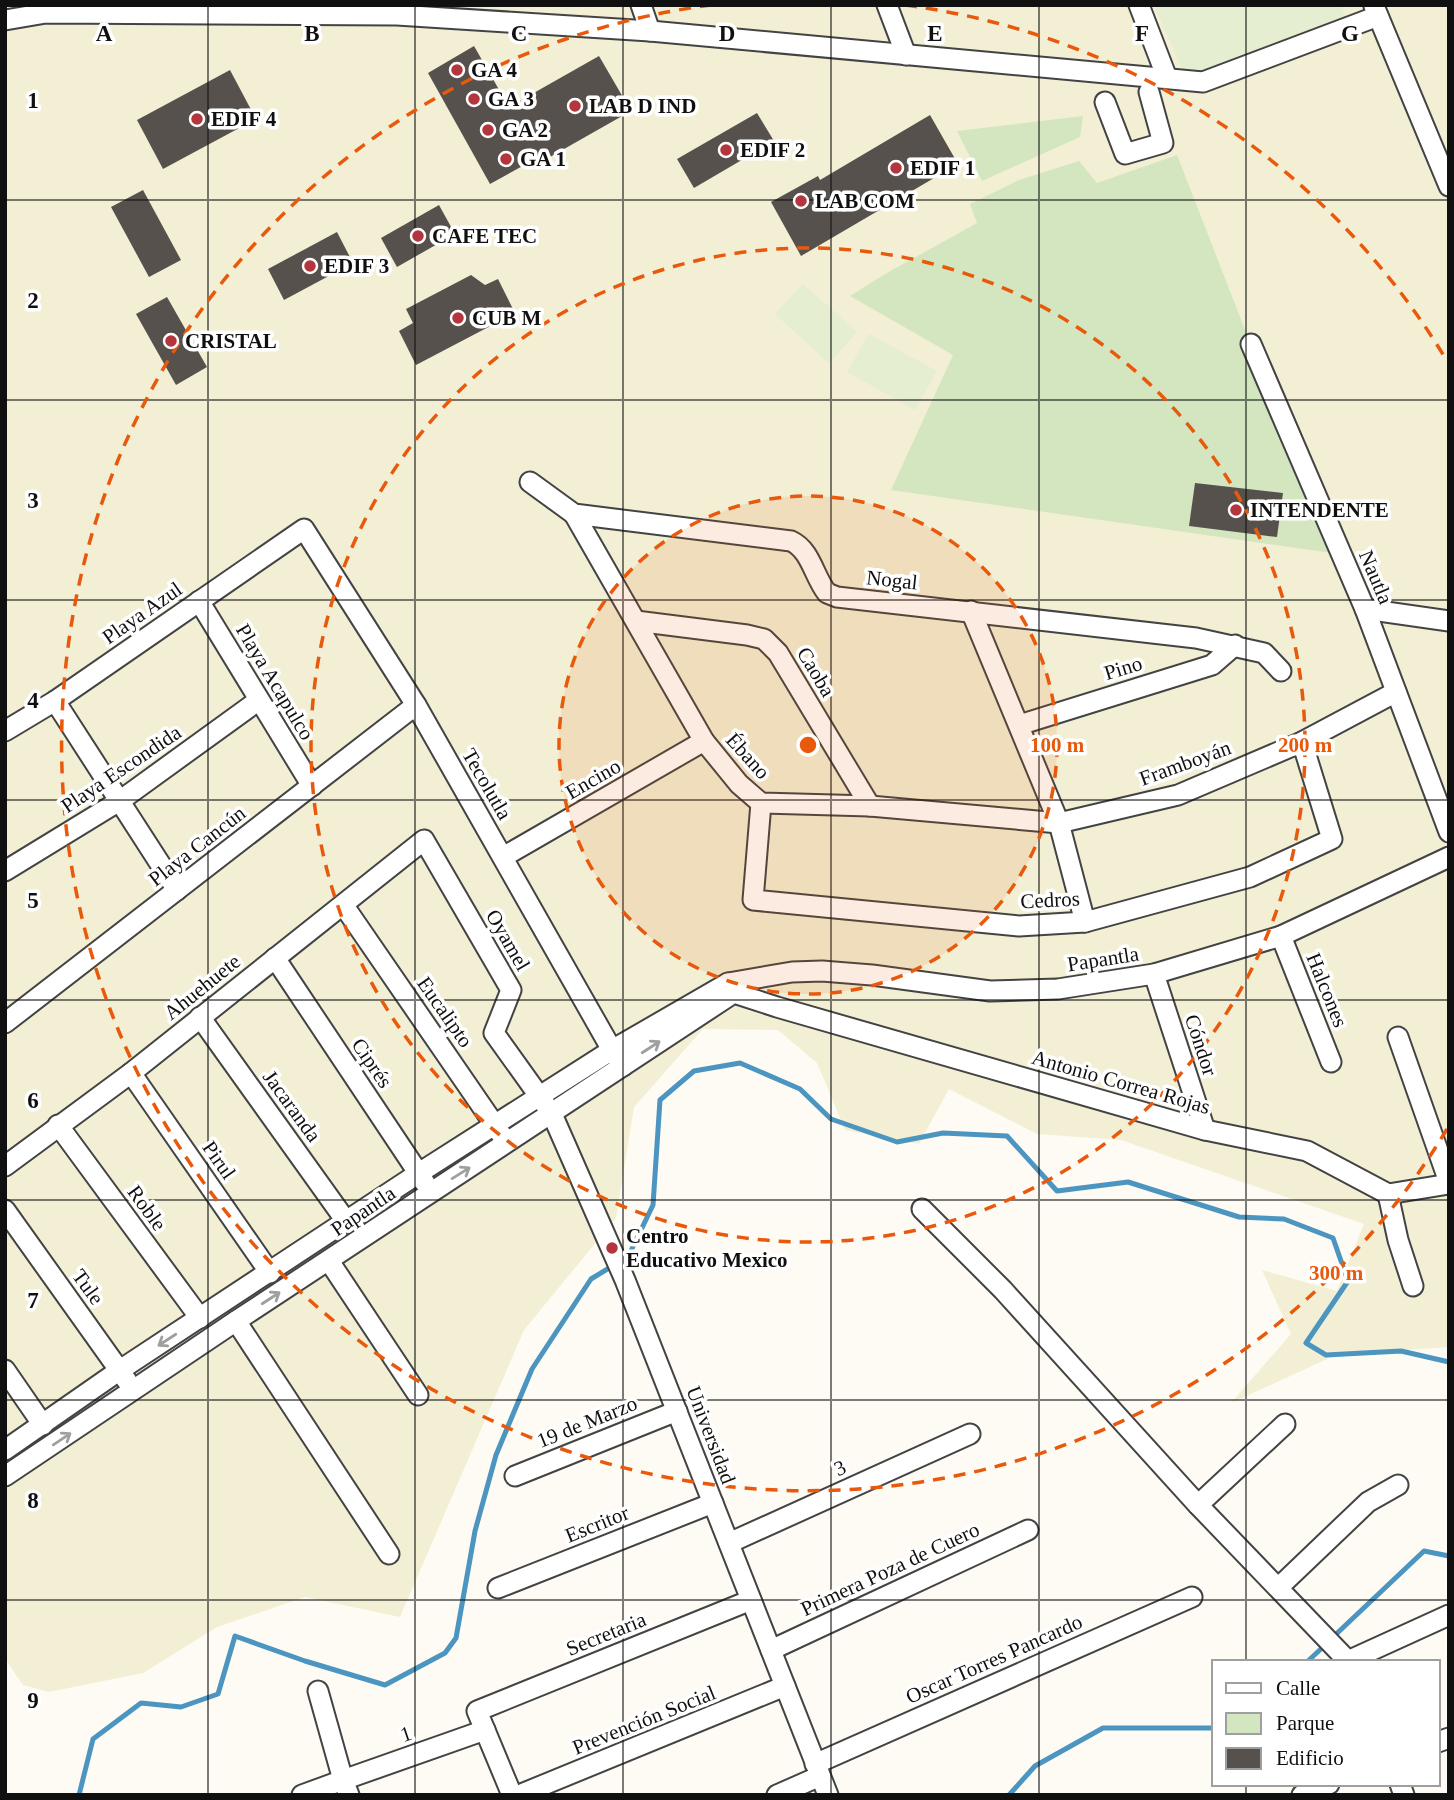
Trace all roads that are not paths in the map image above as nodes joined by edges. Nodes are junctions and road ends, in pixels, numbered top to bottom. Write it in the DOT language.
graph roads {
  1 [pos="641,5"];
  2 [pos="887,5"];
  3 [pos="1139,5"];
  4 [pos="1376,10"];
  5 [pos="5,20"];
  6 [pos="650,31"];
  7 [pos="906,55"];
  8 [pos="1167,78"];
  9 [pos="1149,92"];
  10 [pos="1105,102"];
  11 [pos="1449,186"];
  12 [pos="1251,344"];
  13 [pos="530,482"];
  14 [pos="574,514"];
  15 [pos="304,530"];
  16 [pos="199,601"];
  17 [pos="1365,609"];
  18 [pos="971,611"];
  19 [pos="636,621"];
  20 [pos="1449,621"];
  21 [pos="1235,645"];
  22 [pos="1281,671"];
  23 [pos="1396,692"];
  24 [pos="260,700"];
  25 [pos="55,701"];
  26 [pos="416,705"];
  27 [pos="1019,725"];
  28 [pos="5,731"];
  29 [pos="705,741"];
  30 [pos="1302,742"];
  31 [pos="312,786"];
  32 [pos="121,800"];
  33 [pos="761,803"];
  34 [pos="870,806"];
  35 [pos="1059,823"];
  36 [pos="1449,832"];
  37 [pos="425,840"];
  38 [pos="503,857"];
  39 [pos="1449,857"];
  40 [pos="5,871"];
  41 [pos="177,890"];
  42 [pos="344,906"];
  43 [pos="1086,922"];
  44 [pos="1281,936"];
  45 [pos="275,958"];
  46 [pos="792,972"];
  47 [pos="1154,974"];
  48 [pos="735,985"];
  49 [pos="777,1007"];
  50 [pos="200,1017"];
  51 [pos="5,1023"];
  52 [pos="1398,1037"];
  53 [pos="617,1058"];
  54 [pos="1331,1062"];
  55 [pos="131,1073"];
  56 [pos="541,1097"];
  57 [pos="552,1114"];
  58 [pos="58,1125"];
  59 [pos="496,1126"];
  60 [pos="1205,1130"];
  61 [pos="508,1144"];
  62 [pos="5,1166"];
  63 [pos="419,1173"];
  64 [pos="1449,1183"];
  65 [pos="432,1192"];
  66 [pos="1388,1194"];
  67 [pos="922,1209"];
  68 [pos="5,1210"];
  69 [pos="346,1221"];
  70 [pos="329,1261"];
  71 [pos="271,1273"];
  72 [pos="1413,1286"];
  73 [pos="200,1318"];
  74 [pos="236,1321"];
  75 [pos="5,1370"];
  76 [pos="120,1370"];
  77 [pos="133,1391"];
  78 [pos="418,1395"];
  79 [pos="677,1411"];
  80 [pos="1286,1424"];
  81 [pos="43,1425"];
  82 [pos="970,1434"];
  83 [pos="5,1450"];
  84 [pos="5,1476"];
  85 [pos="514,1476"];
  86 [pos="1398,1485"];
  87 [pos="713,1503"];
  88 [pos="1198,1505"];
  89 [pos="1028,1530"];
  90 [pos="729,1543"];
  91 [pos="389,1554"];
  92 [pos="1279,1587"];
  93 [pos="498,1588"];
  94 [pos="1192,1597"];
  95 [pos="751,1600"];
  96 [pos="1449,1615"];
  97 [pos="771,1650"];
  98 [pos="1345,1657"];
  99 [pos="785,1686"];
  100 [pos="318,1691"];
  101 [pos="485,1730"];
  102 [pos="818,1770"];
  103 [pos="1324,1786"];
  104 [pos="346,1787"];
  105 [pos="302,1795"];
  106 [pos="512,1795"];
  107 [pos="520,1795"];
  108 [pos="777,1795"];
  109 [pos="828,1795"];
  110 [pos="1302,1795"];
  1 -- 6 [label="street"];
  2 -- 7 [label="street"];
  3 -- 8 [label="street"];
  4 -- 8 [label="street"];
  4 -- 11 [label="street"];
  5 -- 6 [label="street"];
  6 -- 7 [label="street"];
  7 -- 8 [label="street"];
  9 -- 10 [label="street"];
  12 -- 17 [label="street, Nautla"];
  13 -- 14 [label="street, Nogal"];
  14 -- 18 [label="street, Nogal"];
  14 -- 19 [label="street, Ébano"];
  15 -- 16 [label="street, Playa Azul"];
  15 -- 26 [label="street, Tecolutla"];
  16 -- 24 [label="street, Playa Acapulco"];
  16 -- 25 [label="street, Playa Azul"];
  17 -- 20 [label="street"];
  17 -- 23 [label="street, Nautla"];
  18 -- 21 [label="street, Nogal"];
  18 -- 27 [label="street"];
  19 -- 29 [label="street, Ébano"];
  19 -- 34 [label="street, Caoba"];
  21 -- 22 [label="street, Nogal"];
  21 -- 27 [label="street, Pino"];
  23 -- 30 [label="street, Framboyán"];
  23 -- 36 [label="street, Nautla"];
  24 -- 31 [label="street, Playa Acapulco"];
  24 -- 32 [label="street, Playa Escondida"];
  25 -- 28 [label="street, Playa Azul"];
  25 -- 32 [label="street"];
  26 -- 31 [label="street, Playa Cancún"];
  26 -- 38 [label="street, Tecolutla"];
  27 -- 35 [label="street"];
  29 -- 33 [label="street, Ébano"];
  29 -- 38 [label="street, Encino"];
  30 -- 35 [label="street, Framboyán"];
  30 -- 43 [label="street, Cedros"];
  31 -- 41 [label="street, Playa Cancún"];
  32 -- 40 [label="street, Playa Escondida"];
  32 -- 41 [label="street"];
  33 -- 34 [label="street, Ébano"];
  33 -- 43 [label="street, Cedros"];
  34 -- 35 [label="street, Ébano"];
  35 -- 43 [label="street"];
  37 -- 42 [label="street, Ahuehuete"];
  37 -- 56 [label="street, Oyamel"];
  38 -- 53 [label="street, Tecolutla"];
  39 -- 44 [label="street, Papantla"];
  41 -- 51 [label="street, Playa Cancún"];
  42 -- 45 [label="street, Ahuehuete"];
  42 -- 59 [label="street, Eucalipto"];
  44 -- 47 [label="street, Papantla"];
  44 -- 54 [label="street, Halcones"];
  45 -- 50 [label="street, Ahuehuete"];
  45 -- 63 [label="street, Ciprés"];
  46 -- 47 [label="street, Papantla"];
  46 -- 48 [label="street, Papantla"];
  46 -- 49 [label="street"];
  47 -- 60 [label="street, Cóndor"];
  48 -- 49 [label="street, Antonio Correa Rojas"];
  48 -- 53 [label="street, Papantla"];
  49 -- 60 [label="street, Antonio Correa Rojas"];
  50 -- 55 [label="street, Ahuehuete"];
  50 -- 69 [label="street, Jacaranda"];
  52 -- 64 [label="street"];
  53 -- 56 [label="street, Papantla"];
  53 -- 57 [label="street, Papantla"];
  55 -- 58 [label="street, Ahuehuete"];
  55 -- 71 [label="street, Pirul"];
  56 -- 57 [label="street, Universidad"];
  56 -- 59 [label="street, Papantla"];
  57 -- 61 [label="street, Papantla"];
  57 -- 79 [label="street, Universidad"];
  58 -- 62 [label="street, Ahuehuete"];
  58 -- 73 [label="street, Roble"];
  59 -- 61 [label="street, Eucalipto"];
  59 -- 63 [label="street, Papantla"];
  60 -- 66 [label="street, Antonio Correa Rojas"];
  65 -- 61 [label="street, Papantla, one-way"];
  63 -- 65 [label="street, Ciprés"];
  63 -- 69 [label="street, Papantla"];
  64 -- 66 [label="street"];
  65 -- 70 [label="street, Papantla"];
  66 -- 72 [label="street"];
  67 -- 88 [label="street"];
  68 -- 76 [label="street, Tule"];
  69 -- 71 [label="street, Papantla"];
  74 -- 70 [label="street, Papantla, one-way"];
  70 -- 78 [label="street"];
  71 -- 73 [label="street, Papantla"];
  73 -- 76 [label="street, Papantla, one-way"];
  74 -- 77 [label="street, Papantla"];
  74 -- 91 [label="street"];
  75 -- 81 [label="street"];
  76 -- 77 [label="street, Tule"];
  76 -- 81 [label="street, Papantla"];
  84 -- 77 [label="street, Papantla, one-way"];
  79 -- 85 [label="street, 19 de Marzo"];
  79 -- 87 [label="street, Universidad"];
  80 -- 88 [label="street"];
  81 -- 83 [label="street, Papantla"];
  82 -- 90 [label="street, 3"];
  86 -- 92 [label="street"];
  87 -- 90 [label="street, Universidad"];
  87 -- 93 [label="street, Escritor"];
  88 -- 92 [label="street"];
  89 -- 97 [label="street, Primera Poza de Cuero"];
  90 -- 95 [label="street, Universidad"];
  92 -- 98 [label="street"];
  94 -- 102 [label="street, Oscar Torres Pancardo"];
  95 -- 97 [label="street, Universidad"];
  95 -- 101 [label="street, Secretaria"];
  96 -- 98 [label="street"];
  97 -- 99 [label="street, Universidad"];
  99 -- 102 [label="street, Universidad"];
  99 -- 107 [label="street, Prevención Social"];
  100 -- 104 [label="street"];
  101 -- 104 [label="street, 1"];
  101 -- 106 [label="street"];
  102 -- 108 [label="street, Oscar Torres Pancardo"];
  102 -- 109 [label="street, Universidad"];
  103 -- 110 [label="street"];
  104 -- 105 [label="street, 1"];
}
